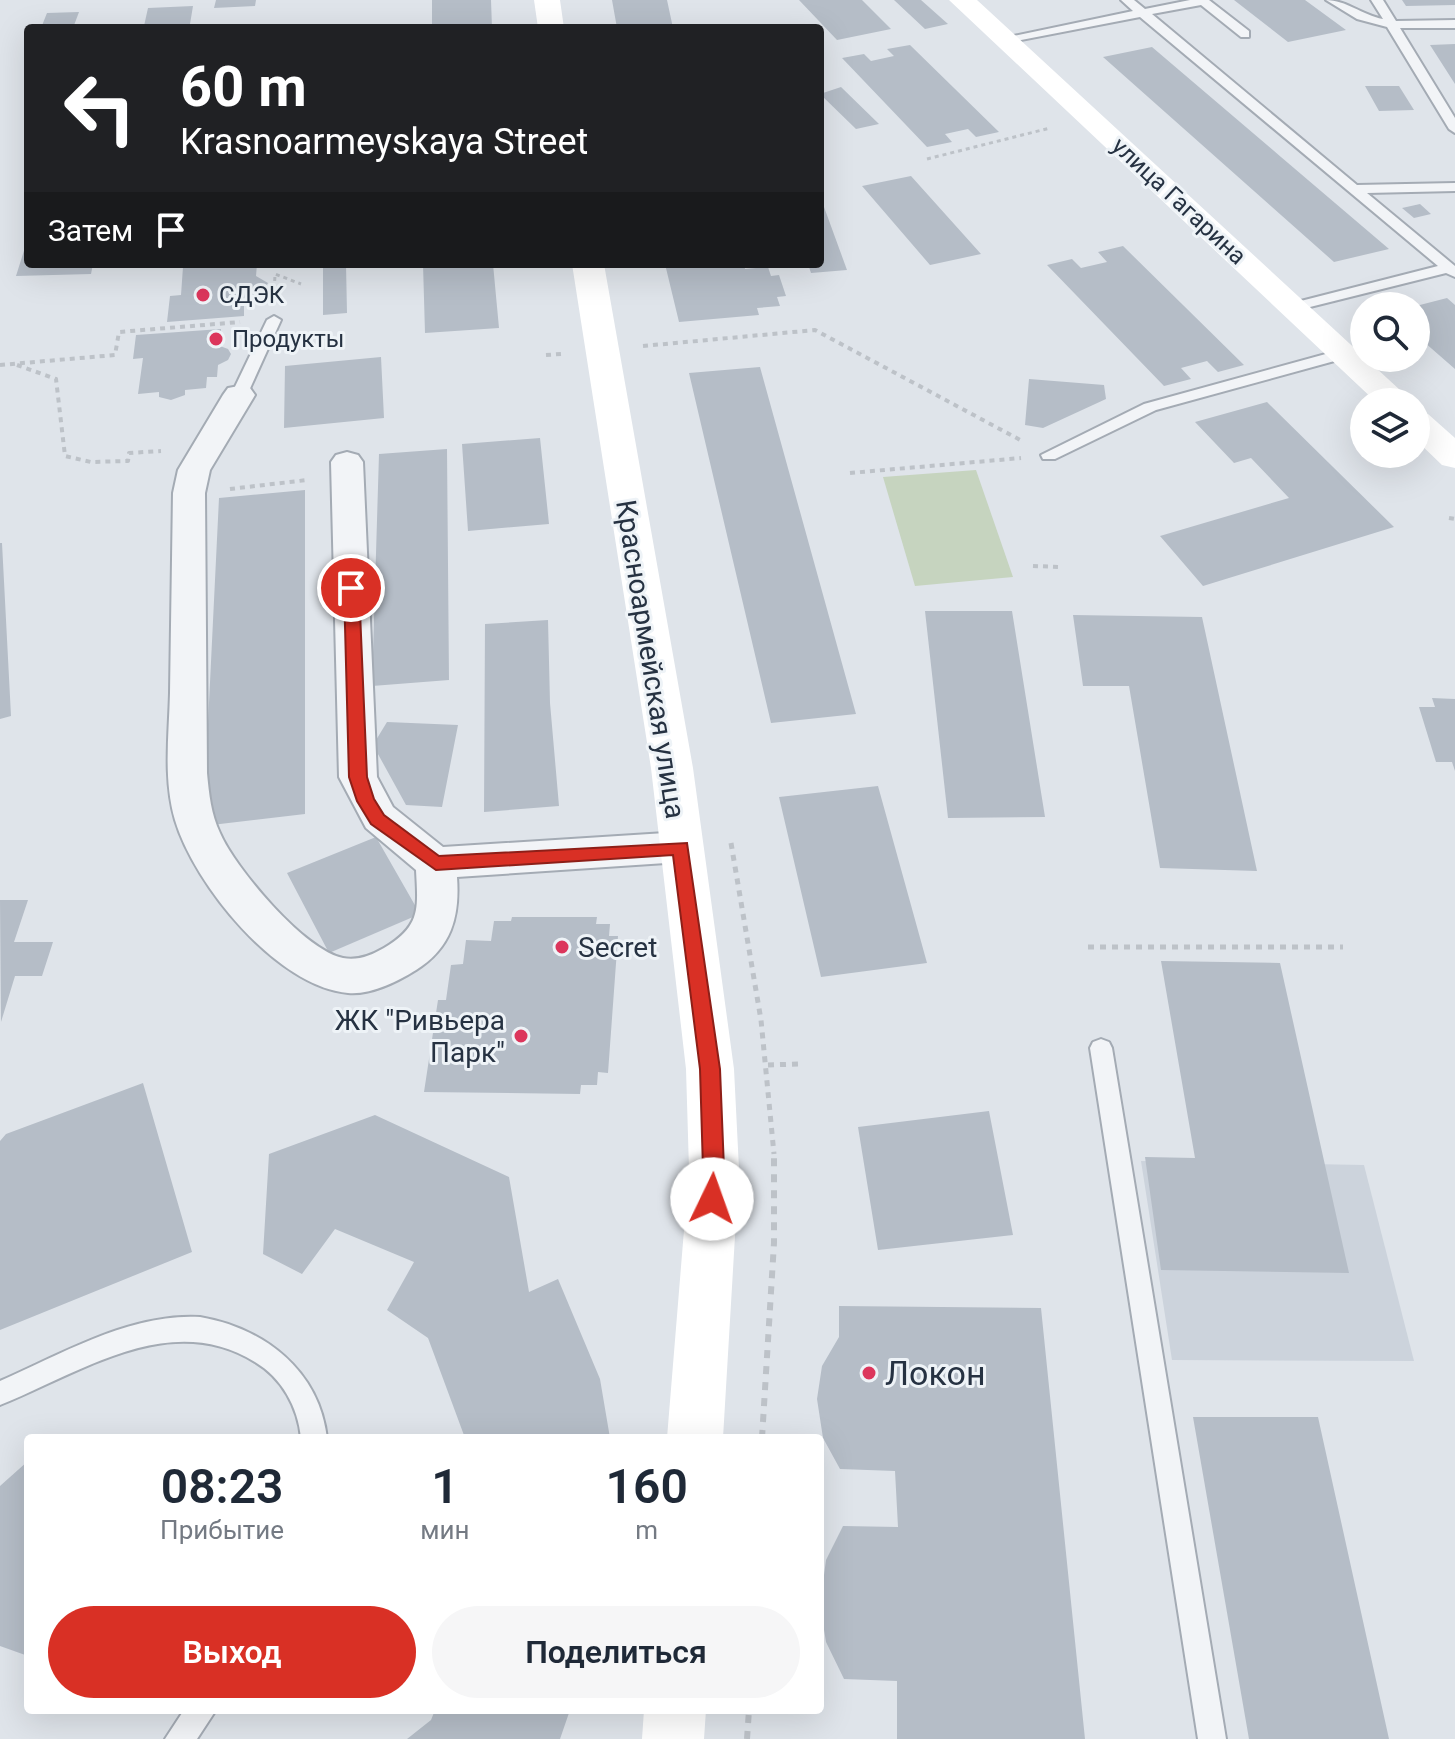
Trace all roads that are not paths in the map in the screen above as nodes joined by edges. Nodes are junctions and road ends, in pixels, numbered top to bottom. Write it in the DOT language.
graph roads {
  1 [pos="547,0"];
  2 [pos="962,0"];
  3 [pos="1127,0"];
  4 [pos="1202,0"];
  5 [pos="1332,0"];
  6 [pos="1377,0"];
  7 [pos="1142,12"];
  8 [pos="550,24"];
  9 [pos="1455,24"];
  10 [pos="1392,26"];
  11 [pos="1245,34"];
  12 [pos="1005,39"];
  13 [pos="1455,129"];
  14 [pos="1455,187"];
  15 [pos="1354,189"];
  16 [pos="589,268"];
  17 [pos="1452,271"];
  18 [pos="1294,307"];
  19 [pos="274,320"];
  20 [pos="1344,354"];
  21 [pos="1381,388"];
  22 [pos="239,395"];
  23 [pos="1430,434"];
  24 [pos="1049,455"];
  25 [pos="1455,457"];
  26 [pos="347,462"];
  27 [pos="681,847"];
  28 [pos="436,863"];
  29 [pos="1101,1048"];
  30 [pos="0,1393"];
  31 [pos="314,1434"];
  32 [pos="695,1434"];
  33 [pos="199,1714"];
  34 [pos="675,1714"];
  35 [pos="179,1739"];
  36 [pos="673,1739"];
  37 [pos="1212,1739"];
  1 -- 8 [label="street"];
  2 -- 12 [label="street, улица Гагарина"];
  3 -- 7 [label="lane"];
  4 -- 7 [label="lane"];
  4 -- 11 [label="lane"];
  5 -- 10 [label="lane"];
  6 -- 10 [label="lane"];
  7 -- 12 [label="lane"];
  7 -- 15 [label="lane"];
  9 -- 10 [label="lane"];
  10 -- 13 [label="lane"];
  12 -- 18 [label="street, улица Гагарина"];
  14 -- 15 [label="lane"];
  15 -- 17 [label="lane"];
  16 -- 27 [label="street, Красноармейская улица"];
  17 -- 18 [label="lane"];
  18 -- 20 [label="street, улица Гагарина"];
  19 -- 22 [label="lane"];
  20 -- 21 [label="street, улица Гагарина"];
  20 -- 24 [label="lane"];
  22 -- 28 [label="street"];
  23 -- 25 [label="street"];
  26 -- 28 [label="street"];
  27 -- 28 [label="street"];
  27 -- 32 [label="street, Красноармейская улица"];
  29 -- 37 [label="lane"];
  30 -- 31 [label="lane"];
  33 -- 35 [label="lane"];
  34 -- 36 [label="street"];
}
